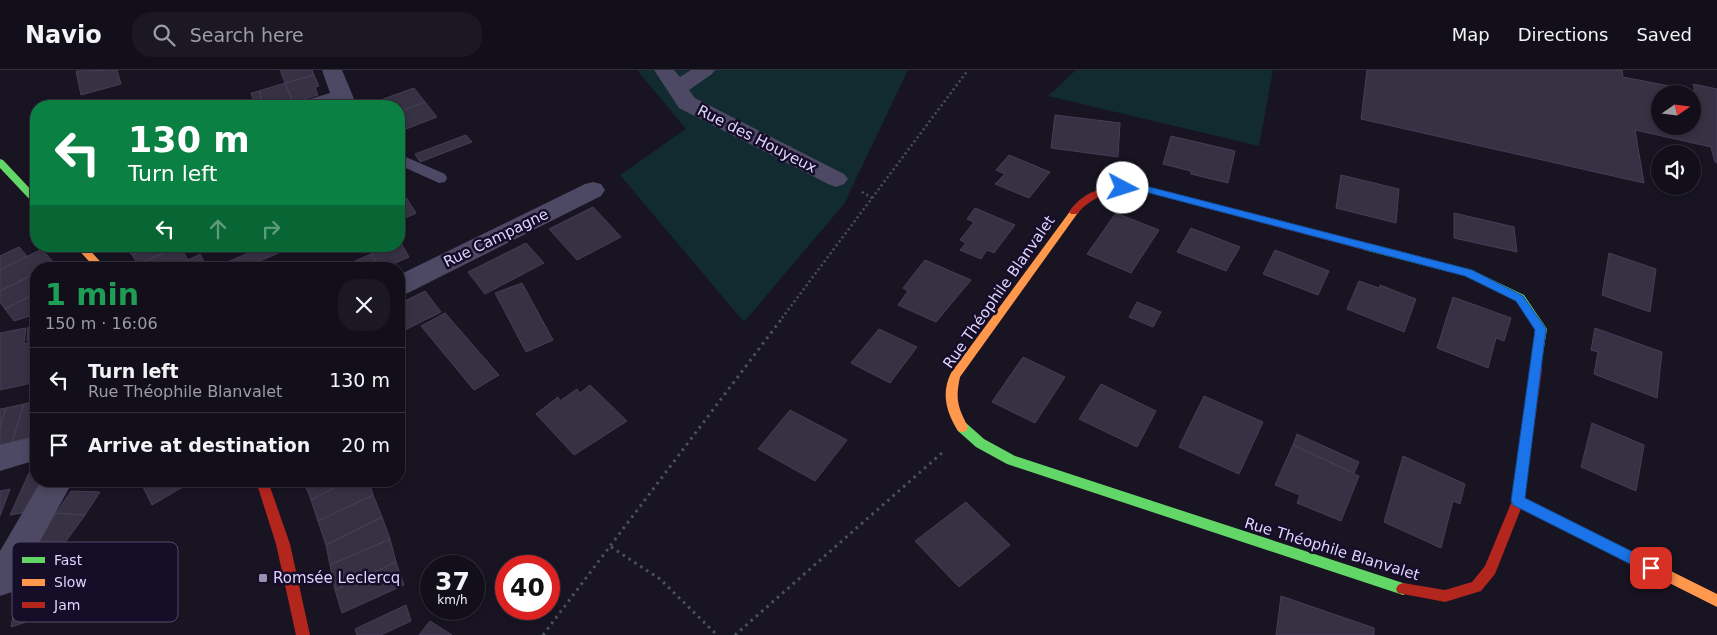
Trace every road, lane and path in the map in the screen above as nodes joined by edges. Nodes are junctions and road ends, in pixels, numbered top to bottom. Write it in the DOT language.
graph roads {
  1 [pos="332,70"];
  2 [pos="664,70"];
  3 [pos="705,70"];
  4 [pos="968,70"];
  5 [pos="677,88"];
  6 [pos="344,100"];
  7 [pos="0,162"];
  8 [pos="405,162"];
  9 [pos="438,178"];
  10 [pos="836,179"];
  11 [pos="593,190"];
  12 [pos="30,192"];
  13 [pos="86,252"];
  14 [pos="95,262"];
  15 [pos="405,283"];
  16 [pos="965,432"];
  17 [pos="30,450"];
  18 [pos="0,458"];
  19 [pos="55,487"];
  20 [pos="264,487"];
  21 [pos="1518,501"];
  22 [pos="23,542"];
  23 [pos="611,547"];
  24 [pos="12,560"];
  25 [pos="0,581"];
  26 [pos="1717,601"];
  27 [pos="303,635"];
  28 [pos="543,635"];
  29 [pos="717,635"];
  30 [pos="735,635"];
  1 -- 6 [label="street"];
  2 -- 5 [label="street, Rue des Houyeux"];
  3 -- 5 [label="street"];
  4 -- 23 [label="path"];
  5 -- 10 [label="street, Rue des Houyeux"];
  7 -- 12 [label="street"];
  8 -- 9 [label="lane"];
  11 -- 15 [label="street, Rue Campagne"];
  13 -- 14 [label="street"];
  16 -- 21 [label="street, Rue Théophile Blanvalet"];
  16 -- 21 [label="street, Rue Théophile Blanvalet"];
  16 -- 30 [label="path"];
  17 -- 18 [label="street"];
  19 -- 22 [label="street"];
  20 -- 27 [label="street"];
  21 -- 26 [label="street"];
  23 -- 28 [label="path"];
  23 -- 29 [label="path"];
  24 -- 25 [label="street"];
}
